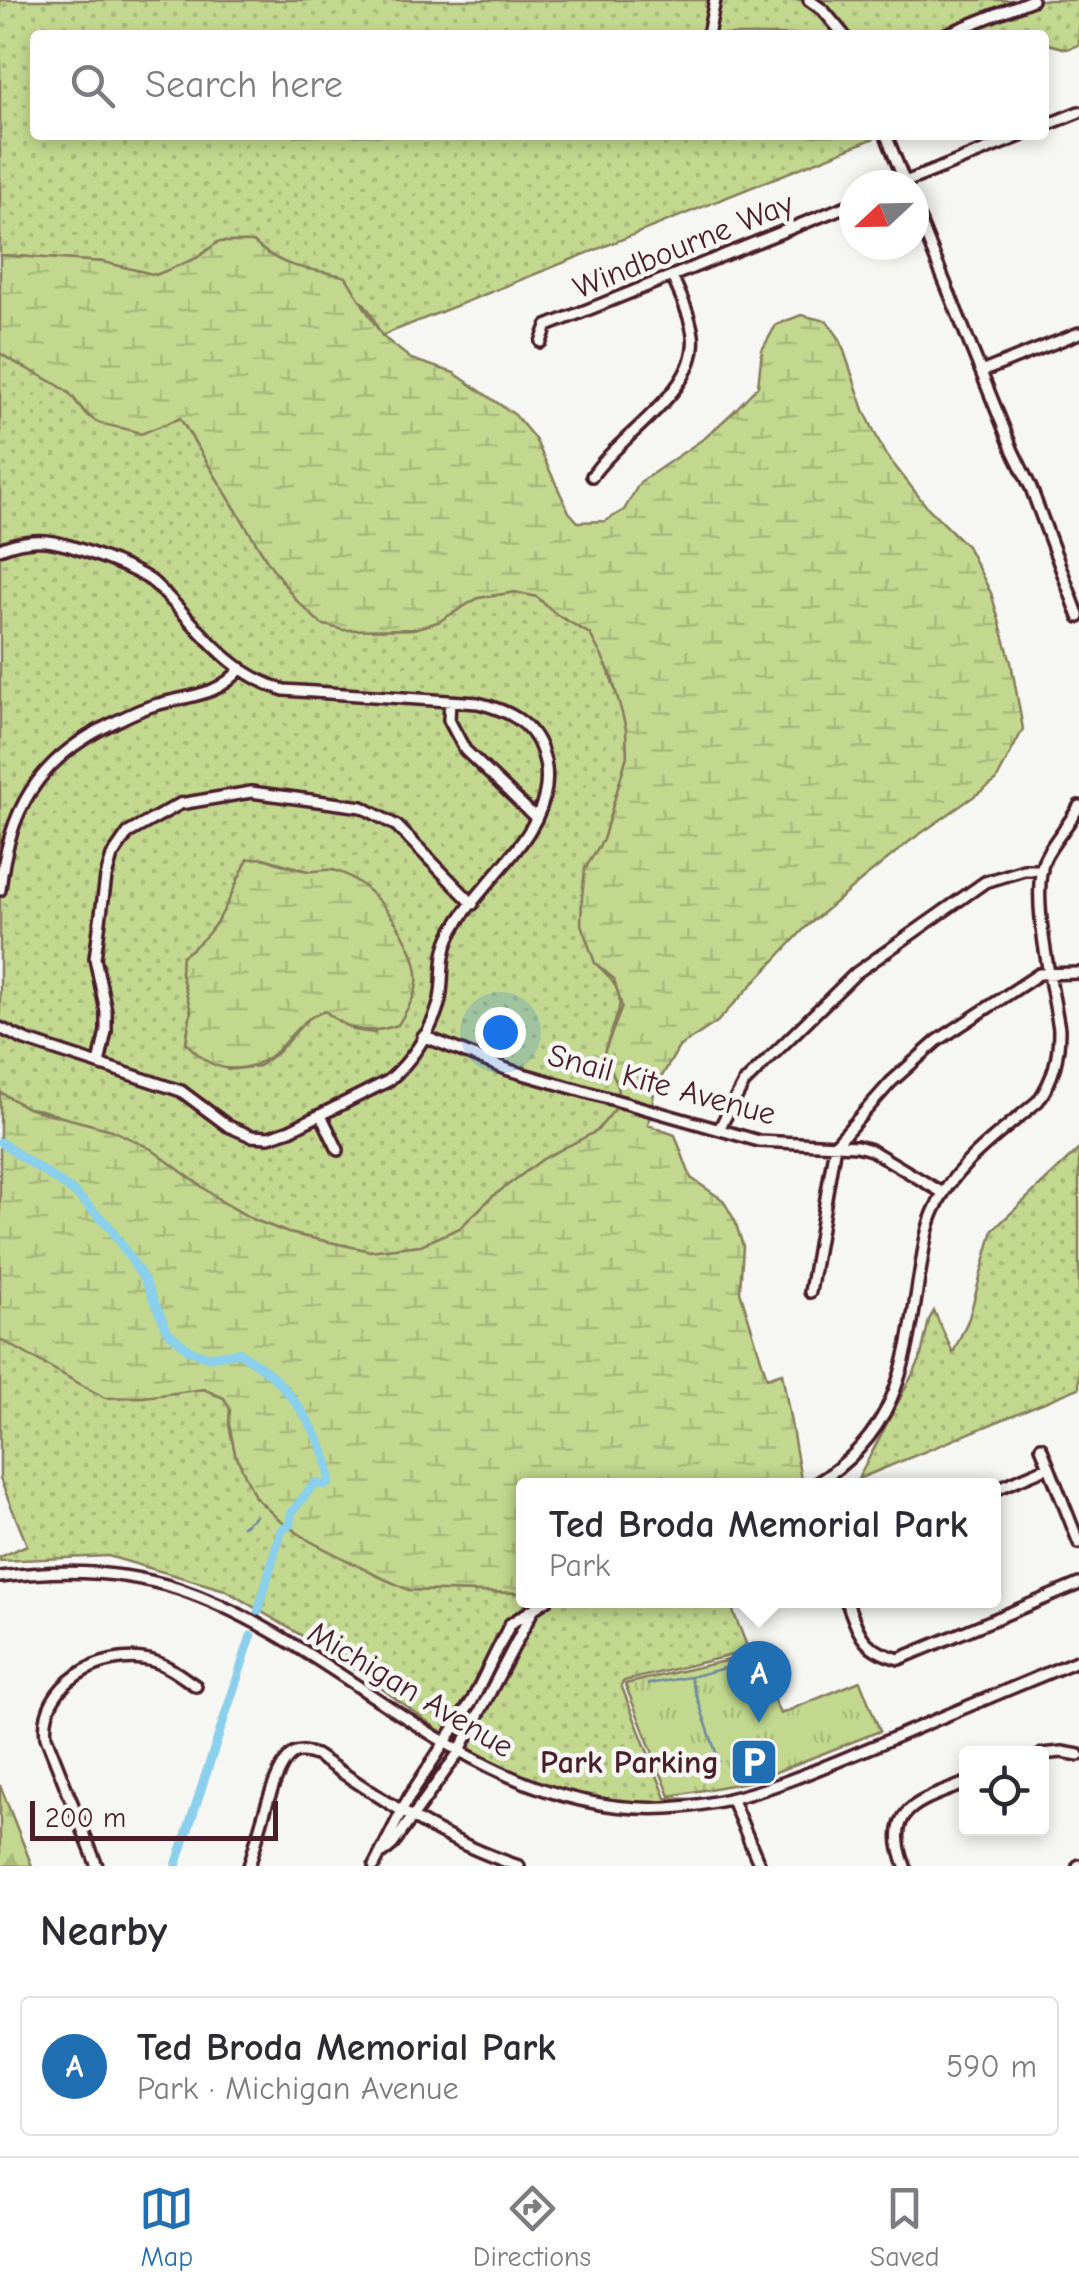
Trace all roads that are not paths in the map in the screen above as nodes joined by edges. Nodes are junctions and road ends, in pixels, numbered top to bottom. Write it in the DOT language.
graph roads {
  1 [pos="715,0"];
  2 [pos="810,0"];
  3 [pos="1032,0"];
  4 [pos="1012,4"];
  5 [pos="709,30"];
  6 [pos="840,30"];
  7 [pos="955,30"];
  8 [pos="1079,112"];
  9 [pos="1049,124"];
  10 [pos="888,140"];
  11 [pos="1011,140"];
  12 [pos="898,170"];
  13 [pos="929,173"];
  14 [pos="839,209"];
  15 [pos="929,243"];
  16 [pos="672,276"];
  17 [pos="1079,333"];
  18 [pos="541,342"];
  19 [pos="981,372"];
  20 [pos="592,476"];
  21 [pos="0,549"];
  22 [pos="1079,617"];
  23 [pos="241,668"];
  24 [pos="450,701"];
  25 [pos="1079,806"];
  26 [pos="536,818"];
  27 [pos="1042,870"];
  28 [pos="0,890"];
  29 [pos="473,904"];
  30 [pos="1050,972"];
  31 [pos="1079,973"];
  32 [pos="0,1028"];
  33 [pos="423,1036"];
  34 [pos="98,1064"];
  35 [pos="321,1115"];
  36 [pos="719,1129"];
  37 [pos="835,1145"];
  38 [pos="338,1150"];
  39 [pos="943,1193"];
  40 [pos="810,1292"];
  41 [pos="1040,1447"];
  42 [pos="1048,1467"];
  43 [pos="825,1478"];
  44 [pos="1001,1487"];
  45 [pos="1079,1543"];
  46 [pos="0,1577"];
  47 [pos="1079,1584"];
  48 [pos="536,1608"];
  49 [pos="849,1608"];
  50 [pos="533,1610"];
  51 [pos="1079,1660"];
  52 [pos="196,1686"];
  53 [pos="444,1744"];
  54 [pos="459,1752"];
  55 [pos="1049,1753"];
  56 [pos="1079,1755"];
  57 [pos="959,1787"];
  58 [pos="732,1800"];
  59 [pos="401,1812"];
  60 [pos="411,1818"];
  61 [pos="380,1855"];
  62 [pos="97,1866"];
  63 [pos="249,1866"];
  64 [pos="374,1866"];
  65 [pos="520,1866"];
  66 [pos="760,1866"];
  67 [pos="905,1866"];
  1 -- 5 [label="street"];
  2 -- 6 [label="street"];
  3 -- 4 [label="street"];
  4 -- 7 [label="street"];
  8 -- 9 [label="street"];
  10 -- 12 [label="street"];
  11 -- 13 [label="street"];
  14 -- 16 [label="street, Windbourne Way"];
  15 -- 19 [label="street"];
  16 -- 18 [label="street, Windbourne Way"];
  16 -- 20 [label="street"];
  17 -- 19 [label="street"];
  19 -- 22 [label="street"];
  21 -- 23 [label="street"];
  23 -- 24 [label="street"];
  23 -- 28 [label="street"];
  24 -- 26 [label="street"];
  24 -- 26 [label="street"];
  25 -- 27 [label="street"];
  26 -- 29 [label="street"];
  27 -- 30 [label="street"];
  27 -- 36 [label="street"];
  29 -- 33 [label="street"];
  29 -- 34 [label="street"];
  30 -- 31 [label="street"];
  30 -- 37 [label="street"];
  30 -- 39 [label="street"];
  32 -- 34 [label="street"];
  33 -- 35 [label="street"];
  33 -- 36 [label="street, Snail Kite Avenue"];
  34 -- 35 [label="street"];
  35 -- 38 [label="street"];
  36 -- 37 [label="street, Snail Kite Avenue"];
  37 -- 39 [label="street, Snail Kite Avenue"];
  37 -- 40 [label="street"];
  39 -- 43 [label="street"];
  41 -- 42 [label="street"];
  42 -- 44 [label="street"];
  42 -- 45 [label="street"];
  46 -- 53 [label="street, Michigan Avenue"];
  47 -- 49 [label="street"];
  48 -- 50 [label="street"];
  50 -- 53 [label="street"];
  50 -- 54 [label="street"];
  51 -- 58 [label="street, Michigan Avenue"];
  52 -- 62 [label="street"];
  53 -- 54 [label="street, Michigan Avenue"];
  53 -- 59 [label="street"];
  54 -- 58 [label="street, Michigan Avenue"];
  54 -- 60 [label="street"];
  55 -- 56 [label="street"];
  57 -- 67 [label="street"];
  58 -- 66 [label="street"];
  59 -- 60 [label="street"];
  59 -- 61 [label="street"];
  59 -- 63 [label="street"];
  60 -- 61 [label="street"];
  60 -- 65 [label="street"];
  61 -- 64 [label="street"];
}
